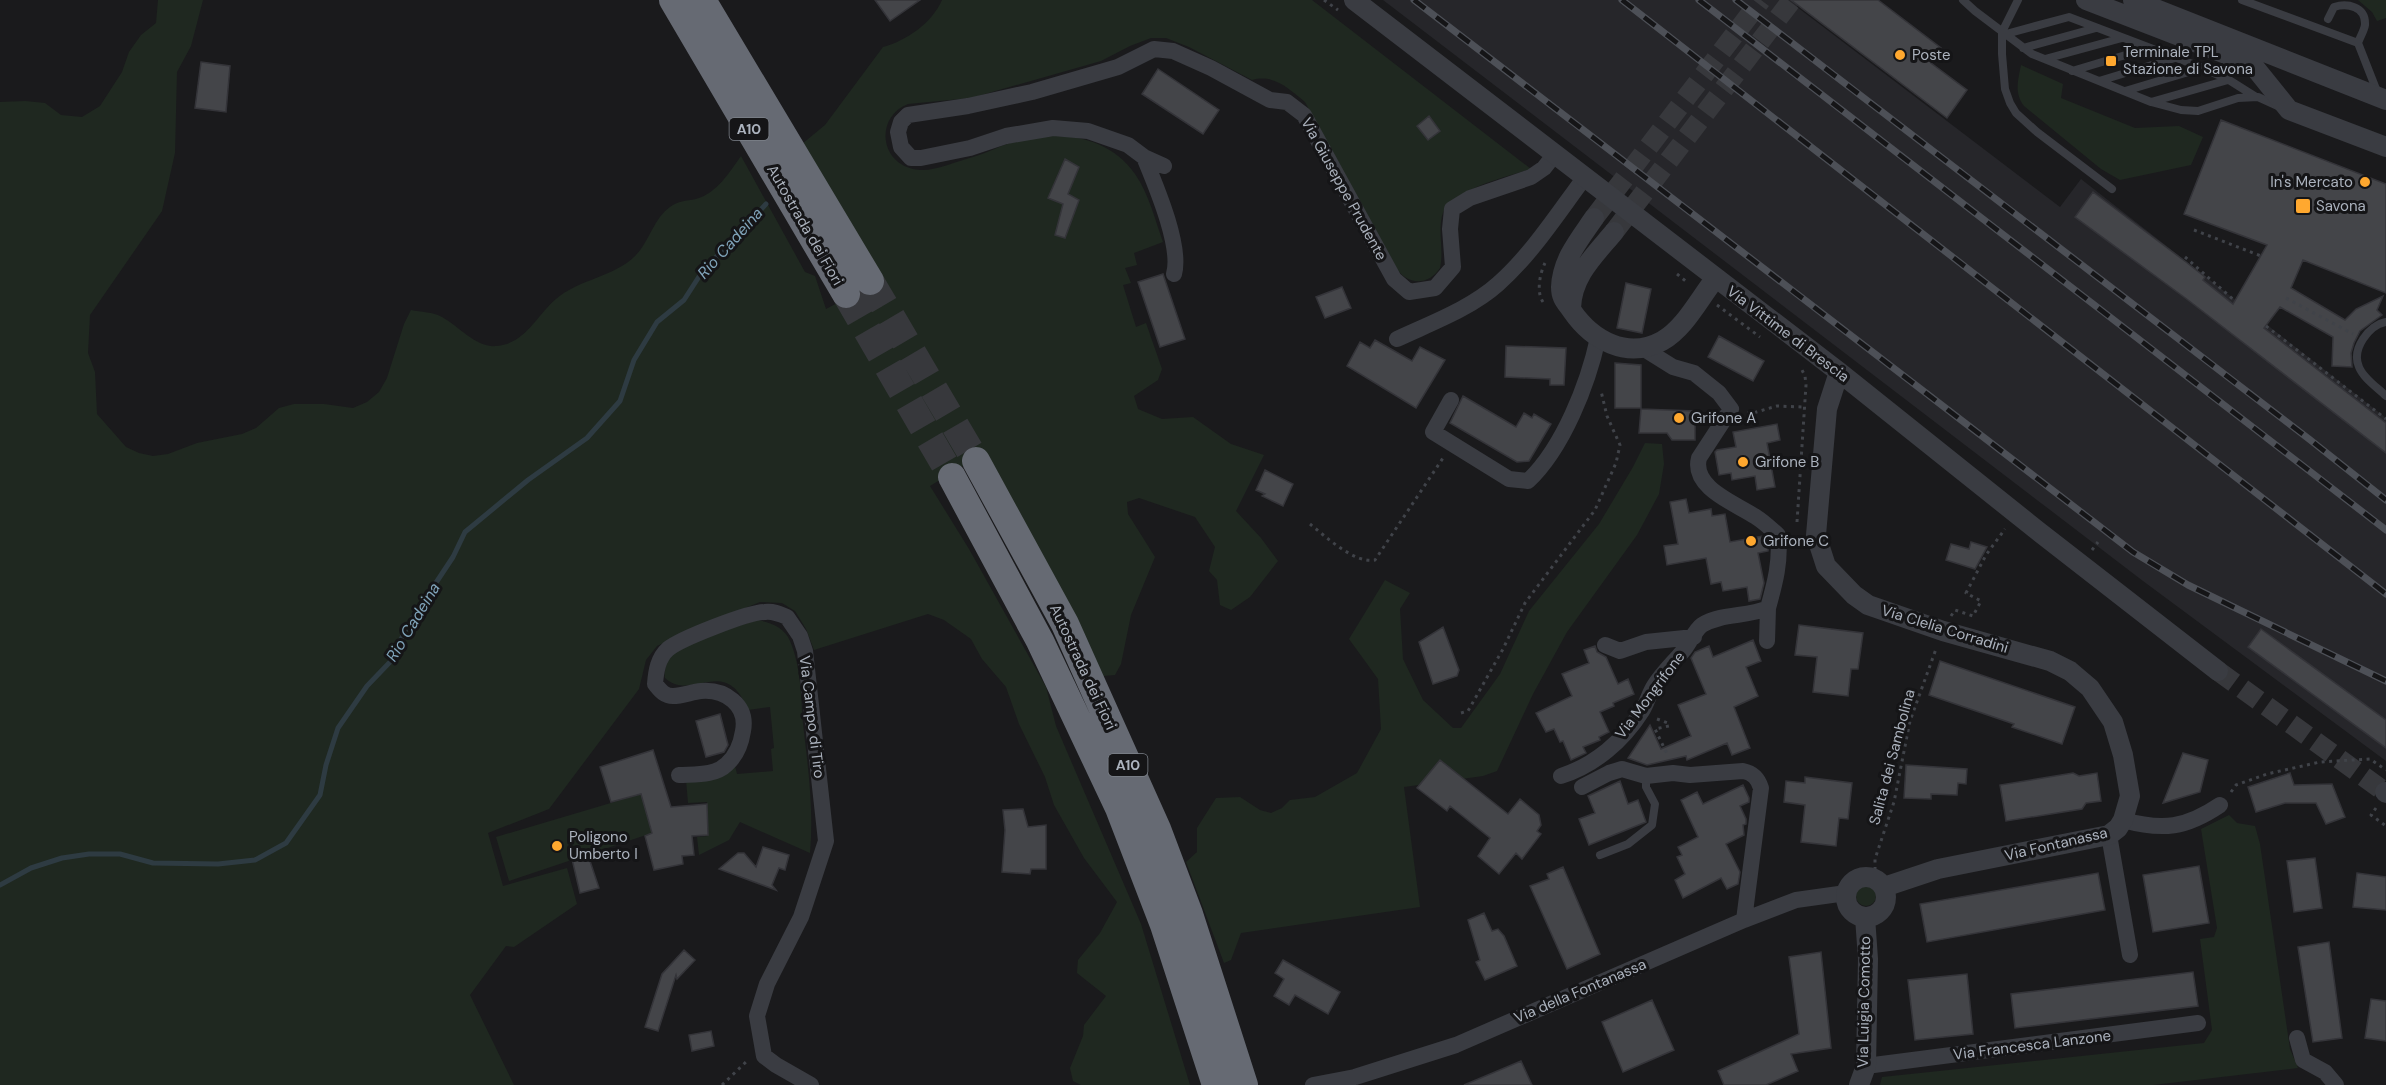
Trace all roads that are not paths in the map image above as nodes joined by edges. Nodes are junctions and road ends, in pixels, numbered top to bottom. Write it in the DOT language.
graph roads {
  1 [pos="673,0"];
  2 [pos="702,0"];
  3 [pos="1354,0"];
  4 [pos="1963,0"];
  5 [pos="2018,0"];
  6 [pos="2086,0"];
  7 [pos="2133,0"];
  8 [pos="2242,0"];
  9 [pos="2328,19"];
  10 [pos="2096,28"];
  11 [pos="2004,33"];
  12 [pos="2123,38"];
  13 [pos="2358,43"];
  14 [pos="2023,48"];
  15 [pos="2150,48"];
  16 [pos="2176,58"];
  17 [pos="2045,60"];
  18 [pos="2203,68"];
  19 [pos="2072,71"];
  20 [pos="2229,80"];
  21 [pos="2098,81"];
  22 [pos="2125,92"];
  23 [pos="2258,98"];
  24 [pos="2383,99"];
  25 [pos="2151,102"];
  26 [pos="2289,110"];
  27 [pos="2386,147"];
  28 [pos="1555,154"];
  29 [pos="1144,157"];
  30 [pos="1164,166"];
  31 [pos="1585,177"];
  32 [pos="2112,189"];
  33 [pos="1594,218"];
  34 [pos="1614,232"];
  35 [pos="836,251"];
  36 [pos="1174,274"];
  37 [pos="1715,279"];
  38 [pos="858,288"];
  39 [pos="1571,308"];
  40 [pos="2386,322"];
  41 [pos="1598,338"];
  42 [pos="1397,339"];
  43 [pos="1641,347"];
  44 [pos="1839,372"];
  45 [pos="2386,394"];
  46 [pos="1451,400"];
  47 [pos="976,461"];
  48 [pos="952,477"];
  49 [pos="1768,608"];
  50 [pos="1694,637"];
  51 [pos="1767,641"];
  52 [pos="1605,645"];
  53 [pos="2218,671"];
  54 [pos="679,775"];
  55 [pos="1561,776"];
  56 [pos="1646,776"];
  57 [pos="1582,787"];
  58 [pos="2220,805"];
  59 [pos="2123,820"];
  60 [pos="2109,835"];
  61 [pos="1600,855"];
  62 [pos="1879,883"];
  63 [pos="1846,893"];
  64 [pos="1865,917"];
  65 [pos="1744,920"];
  66 [pos="2130,955"];
  67 [pos="2198,1023"];
  68 [pos="2297,1038"];
  69 [pos="1866,1066"];
  70 [pos="811,1085"];
  71 [pos="1216,1085"];
  72 [pos="1244,1085"];
  73 [pos="1312,1085"];
  74 [pos="1859,1085"];
  75 [pos="2336,1085"];
  1 -- 35 [label="highway, Autostrada dei Fiori / A10"];
  2 -- 35 [label="highway, Autostrada dei Fiori / A10"];
  3 -- 28 [label="street, Via Vittime di Brescia"];
  4 -- 11 [label="lane"];
  5 -- 11 [label="lane"];
  6 -- 26 [label="street"];
  7 -- 24 [label="street"];
  8 -- 13 [label="lane"];
  9 -- 13 [label="lane"];
  10 -- 11 [label="lane"];
  10 -- 12 [label="lane"];
  10 -- 14 [label="lane"];
  11 -- 14 [label="lane"];
  11 -- 32 [label="lane"];
  12 -- 15 [label="lane"];
  12 -- 17 [label="lane"];
  13 -- 24 [label="lane"];
  14 -- 17 [label="lane"];
  15 -- 16 [label="lane"];
  15 -- 19 [label="lane"];
  16 -- 18 [label="lane"];
  16 -- 21 [label="lane"];
  17 -- 19 [label="lane"];
  18 -- 20 [label="lane"];
  18 -- 22 [label="lane"];
  19 -- 21 [label="lane"];
  20 -- 23 [label="lane"];
  20 -- 25 [label="lane"];
  21 -- 22 [label="lane"];
  22 -- 25 [label="lane"];
  23 -- 25 [label="lane"];
  23 -- 26 [label="lane"];
  26 -- 27 [label="street"];
  28 -- 29 [label="street, Via Giuseppe Prudente"];
  28 -- 31 [label="street, Via Vittime di Brescia"];
  29 -- 30 [label="street, Via Giuseppe Prudente"];
  29 -- 36 [label="street"];
  31 -- 37 [label="street, Via Vittime di Brescia"];
  31 -- 42 [label="street"];
  33 -- 39 [label="street"];
  34 -- 39 [label="street"];
  35 -- 38 [label="highway, Autostrada dei Fiori / A10"];
  37 -- 43 [label="street"];
  37 -- 44 [label="street, Via Vittime di Brescia"];
  39 -- 41 [label="street"];
  40 -- 45 [label="lane"];
  41 -- 43 [label="street"];
  41 -- 46 [label="street"];
  43 -- 49 [label="street"];
  44 -- 53 [label="street, Via Vittime di Brescia"];
  44 -- 59 [label="street, Via Clelia Corradini"];
  47 -- 72 [label="highway, Autostrada dei Fiori / A10"];
  48 -- 71 [label="highway, Autostrada dei Fiori / A10"];
  49 -- 50 [label="street, Via Mongrifone"];
  49 -- 51 [label="street"];
  50 -- 52 [label="street"];
  50 -- 55 [label="street, Via Mongrifone"];
  54 -- 70 [label="street, Via Campo di Tiro"];
  56 -- 57 [label="street"];
  56 -- 61 [label="lane"];
  56 -- 65 [label="street"];
  58 -- 59 [label="street, Via Fontanassa"];
  59 -- 60 [label="street, Via Fontanassa"];
  60 -- 62 [label="street, Via Fontanassa"];
  60 -- 66 [label="street"];
  62 -- 63 [label="street"];
  62 -- 64 [label="street"];
  63 -- 64 [label="street"];
  63 -- 65 [label="street, Via della Fontanassa"];
  64 -- 69 [label="street, Via Luigia Comotto"];
  65 -- 73 [label="street, Via della Fontanassa"];
  67 -- 69 [label="street, Via Francesca Lanzone"];
  68 -- 75 [label="street"];
  69 -- 74 [label="street, Via Luigia Comotto"];
}
